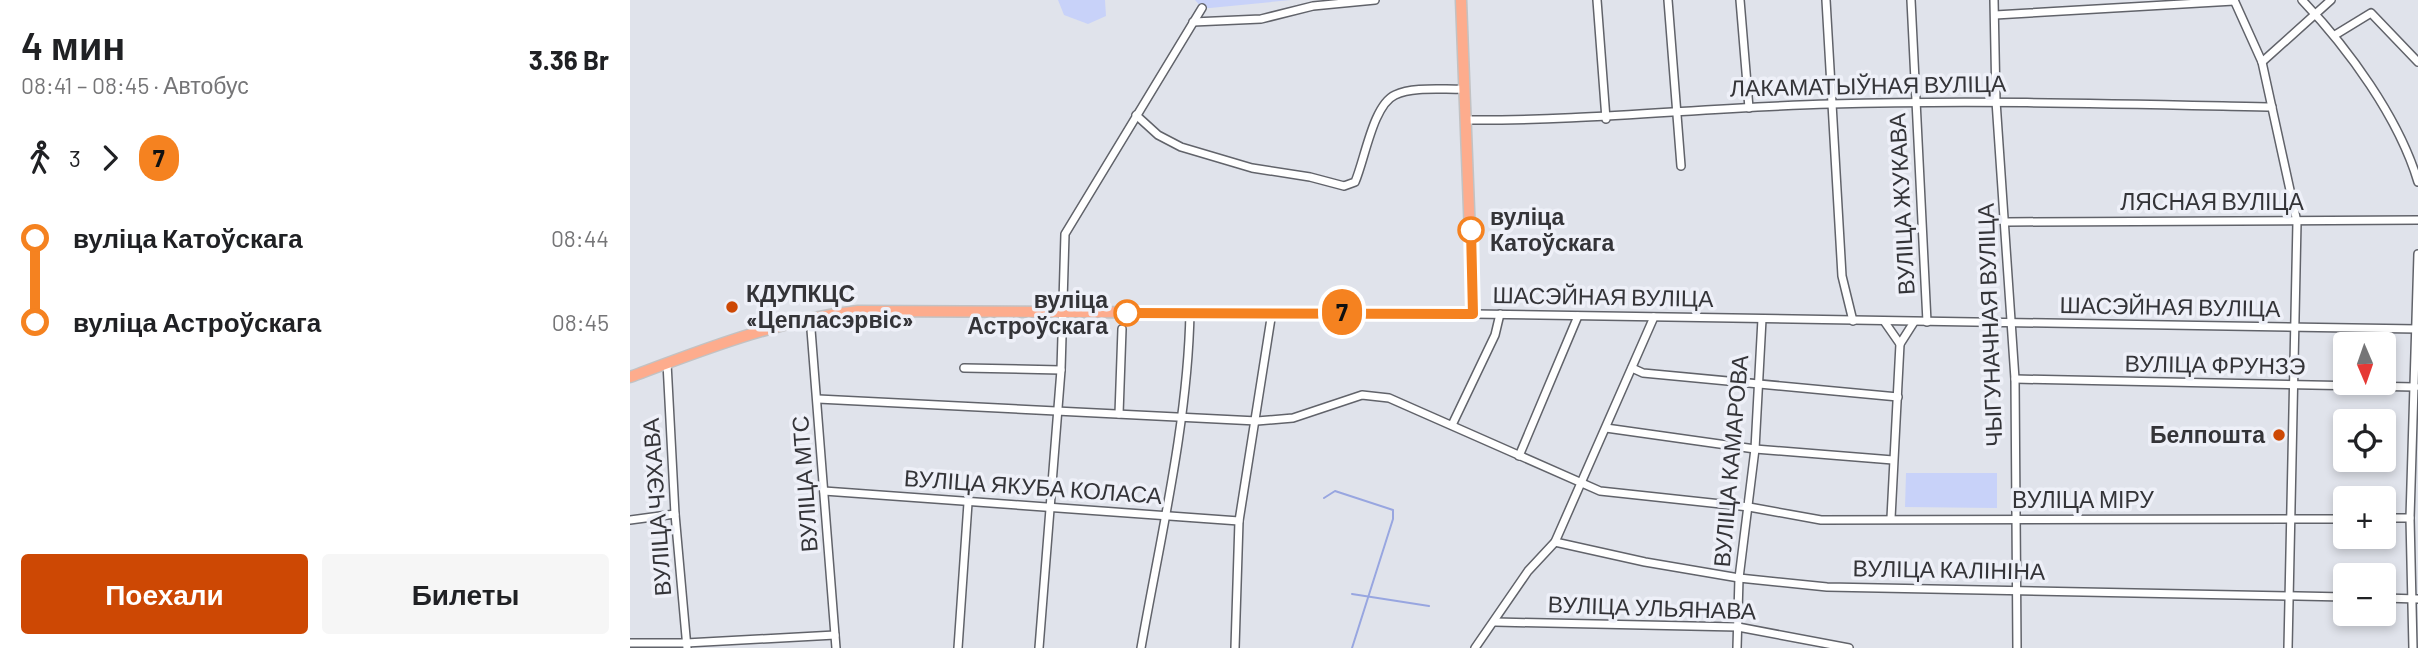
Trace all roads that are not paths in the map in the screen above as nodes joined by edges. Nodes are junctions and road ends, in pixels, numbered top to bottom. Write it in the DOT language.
graph roads {
  1 [pos="1375,0"];
  2 [pos="1461,0"];
  3 [pos="1597,0"];
  4 [pos="1668,0"];
  5 [pos="1740,0"];
  6 [pos="1826,0"];
  7 [pos="1911,0"];
  8 [pos="1994,0"];
  9 [pos="2234,0"];
  10 [pos="2302,0"];
  11 [pos="2331,0"];
  12 [pos="2104,4"];
  13 [pos="1202,8"];
  14 [pos="1995,15"];
  15 [pos="2317,15"];
  16 [pos="1193,22"];
  17 [pos="2335,36"];
  18 [pos="2262,62"];
  19 [pos="2418,62"];
  20 [pos="1465,89"];
  21 [pos="1996,101"];
  22 [pos="1832,104"];
  23 [pos="1917,104"];
  24 [pos="2272,107"];
  25 [pos="1749,108"];
  26 [pos="1676,111"];
  27 [pos="1136,116"];
  28 [pos="1606,118"];
  29 [pos="1466,120"];
  30 [pos="1681,166"];
  31 [pos="2418,182"];
  32 [pos="2418,220"];
  33 [pos="2007,222"];
  34 [pos="2297,222"];
  35 [pos="2418,254"];
  36 [pos="1063,312"];
  37 [pos="1190,312"];
  38 [pos="1272,312"];
  39 [pos="1473,314"];
  40 [pos="1500,314"];
  41 [pos="1578,316"];
  42 [pos="810,317"];
  43 [pos="1654,317"];
  44 [pos="1762,319"];
  45 [pos="1853,320"];
  46 [pos="1884,321"];
  47 [pos="1914,322"];
  48 [pos="1927,322"];
  49 [pos="2012,323"];
  50 [pos="2296,328"];
  51 [pos="1122,329"];
  52 [pos="2418,329"];
  53 [pos="1900,344"];
  54 [pos="667,363"];
  55 [pos="964,368"];
  56 [pos="1632,368"];
  57 [pos="1061,370"];
  58 [pos="630,377"];
  59 [pos="2015,379"];
  60 [pos="1759,385"];
  61 [pos="2294,386"];
  62 [pos="2414,387"];
  63 [pos="1898,397"];
  64 [pos="818,399"];
  65 [pos="1058,410"];
  66 [pos="1119,414"];
  67 [pos="1180,417"];
  68 [pos="1257,421"];
  69 [pos="1452,425"];
  70 [pos="1606,428"];
  71 [pos="1755,449"];
  72 [pos="1519,456"];
  73 [pos="1893,460"];
  74 [pos="1580,483"];
  75 [pos="824,491"];
  76 [pos="968,503"];
  77 [pos="1749,507"];
  78 [pos="1049,509"];
  79 [pos="674,514"];
  80 [pos="1164,516"];
  81 [pos="1891,518"];
  82 [pos="2396,518"];
  83 [pos="2410,518"];
  84 [pos="2333,519"];
  85 [pos="630,520"];
  86 [pos="2014,520"];
  87 [pos="2290,520"];
  88 [pos="1239,521"];
  89 [pos="1555,542"];
  90 [pos="1739,578"];
  91 [pos="2016,590"];
  92 [pos="2290,595"];
  93 [pos="2333,597"];
  94 [pos="2396,598"];
  95 [pos="2414,599"];
  96 [pos="1495,622"];
  97 [pos="1738,626"];
  98 [pos="835,635"];
  99 [pos="630,642"];
  100 [pos="686,645"];
  101 [pos="836,648"];
  102 [pos="958,648"];
  103 [pos="1039,648"];
  104 [pos="1141,648"];
  105 [pos="1235,648"];
  106 [pos="1475,648"];
  107 [pos="1737,648"];
  108 [pos="1849,648"];
  109 [pos="2017,648"];
  110 [pos="2288,648"];
  111 [pos="2413,648"];
  1 -- 16 [label="street"];
  2 -- 20 [label="main road"];
  3 -- 28 [label="street"];
  4 -- 26 [label="street"];
  5 -- 25 [label="street"];
  6 -- 22 [label="street"];
  7 -- 23 [label="street, ВУЛІЦА ЖУКАВА"];
  8 -- 14 [label="street, ЧЫГУНАЧНАЯ ВУЛІЦА"];
  9 -- 12 [label="street"];
  9 -- 18 [label="street"];
  10 -- 15 [label="street"];
  11 -- 15 [label="street"];
  12 -- 14 [label="street"];
  13 -- 16 [label="street"];
  14 -- 21 [label="street, ЧЫГУНАЧНАЯ ВУЛІЦА"];
  15 -- 17 [label="street"];
  15 -- 18 [label="street"];
  16 -- 27 [label="street"];
  17 -- 19 [label="street"];
  17 -- 31 [label="street"];
  18 -- 24 [label="street"];
  20 -- 27 [label="street"];
  20 -- 29 [label="main road"];
  21 -- 23 [label="street, ЛАКАМАТЫЎНАЯ ВУЛІЦА"];
  21 -- 24 [label="street, ЛАКАМАТЫЎНАЯ ВУЛІЦА"];
  21 -- 33 [label="street, ЧЫГУНАЧНАЯ ВУЛІЦА"];
  22 -- 23 [label="street, ЛАКАМАТЫЎНАЯ ВУЛІЦА"];
  22 -- 25 [label="street, ЛАКАМАТЫЎНАЯ ВУЛІЦА"];
  22 -- 45 [label="street"];
  23 -- 48 [label="street, ВУЛІЦА ЖУКАВА"];
  24 -- 34 [label="street"];
  25 -- 26 [label="street, ЛАКАМАТЫЎНАЯ ВУЛІЦА"];
  26 -- 28 [label="street, ЛАКАМАТЫЎНАЯ ВУЛІЦА"];
  26 -- 30 [label="street"];
  27 -- 36 [label="street"];
  28 -- 29 [label="street, ЛАКАМАТЫЎНАЯ ВУЛІЦА"];
  29 -- 39 [label="main road"];
  32 -- 34 [label="street, ЛЯСНАЯ ВУЛІЦА"];
  33 -- 34 [label="street, ЛЯСНАЯ ВУЛІЦА"];
  33 -- 49 [label="street, ЧЫГУНАЧНАЯ ВУЛІЦА"];
  34 -- 50 [label="street"];
  35 -- 52 [label="street"];
  36 -- 37 [label="main road, ШАСЭЙНАЯ ВУЛІЦА"];
  36 -- 42 [label="main road, ШАСЭЙНАЯ ВУЛІЦА"];
  36 -- 57 [label="street"];
  37 -- 38 [label="main road, ШАСЭЙНАЯ ВУЛІЦА"];
  37 -- 67 [label="street"];
  38 -- 39 [label="main road, ШАСЭЙНАЯ ВУЛІЦА"];
  38 -- 68 [label="street"];
  39 -- 40 [label="street, ШАСЭЙНАЯ ВУЛІЦА"];
  40 -- 41 [label="street, ШАСЭЙНАЯ ВУЛІЦА"];
  40 -- 69 [label="street"];
  41 -- 43 [label="street, ШАСЭЙНАЯ ВУЛІЦА"];
  41 -- 72 [label="street"];
  42 -- 54 [label="main road, ШАСЭЙНАЯ ВУЛІЦА"];
  42 -- 64 [label="street, ВУЛІЦА МТС"];
  43 -- 44 [label="street, ШАСЭЙНАЯ ВУЛІЦА"];
  43 -- 56 [label="street"];
  44 -- 45 [label="street, ШАСЭЙНАЯ ВУЛІЦА"];
  44 -- 60 [label="street, ВУЛІЦА КАМАРОВА"];
  45 -- 46 [label="street, ШАСЭЙНАЯ ВУЛІЦА"];
  46 -- 47 [label="street, ШАСЭЙНАЯ ВУЛІЦА"];
  46 -- 53 [label="street"];
  47 -- 48 [label="street, ШАСЭЙНАЯ ВУЛІЦА"];
  47 -- 53 [label="street"];
  48 -- 49 [label="street, ШАСЭЙНАЯ ВУЛІЦА"];
  49 -- 50 [label="street, ШАСЭЙНАЯ ВУЛІЦА"];
  49 -- 59 [label="street, ЧЫГУНАЧНАЯ ВУЛІЦА"];
  50 -- 52 [label="street, ШАСЭЙНАЯ ВУЛІЦА"];
  50 -- 61 [label="street"];
  51 -- 66 [label="street"];
  52 -- 62 [label="street"];
  53 -- 63 [label="street"];
  54 -- 58 [label="main road, ШАСЭЙНАЯ ВУЛІЦА"];
  54 -- 79 [label="street, ВУЛІЦА ЧЭХАВА"];
  55 -- 57 [label="street"];
  56 -- 60 [label="street"];
  56 -- 70 [label="street"];
  57 -- 65 [label="street"];
  59 -- 61 [label="street, ВУЛІЦА ФРУНЗЭ"];
  59 -- 86 [label="street, ЧЫГУНАЧНАЯ ВУЛІЦА"];
  60 -- 63 [label="street"];
  60 -- 71 [label="street, ВУЛІЦА КАМАРОВА"];
  61 -- 62 [label="street, ВУЛІЦА ФРУНЗЭ"];
  61 -- 87 [label="street"];
  62 -- 83 [label="street"];
  63 -- 73 [label="street"];
  64 -- 65 [label="street"];
  64 -- 75 [label="street, ВУЛІЦА МТС"];
  65 -- 66 [label="street"];
  65 -- 78 [label="street"];
  66 -- 67 [label="street"];
  67 -- 68 [label="street"];
  67 -- 80 [label="street"];
  68 -- 69 [label="street"];
  68 -- 88 [label="street"];
  69 -- 72 [label="street"];
  70 -- 71 [label="street"];
  70 -- 74 [label="street"];
  71 -- 73 [label="street"];
  71 -- 77 [label="street, ВУЛІЦА КАМАРОВА"];
  72 -- 74 [label="street"];
  73 -- 81 [label="street"];
  74 -- 77 [label="street"];
  74 -- 89 [label="street"];
  75 -- 76 [label="street, ВУЛІЦА ЯКУБА КОЛАСА"];
  75 -- 98 [label="street, ВУЛІЦА МТС"];
  76 -- 78 [label="street, ВУЛІЦА ЯКУБА КОЛАСА"];
  76 -- 102 [label="street"];
  77 -- 81 [label="street, ВУЛІЦА МІРУ"];
  77 -- 90 [label="street, ВУЛІЦА КАМАРОВА"];
  78 -- 80 [label="street, ВУЛІЦА ЯКУБА КОЛАСА"];
  78 -- 103 [label="street"];
  79 -- 85 [label="street"];
  79 -- 100 [label="street, ВУЛІЦА ЧЭХАВА"];
  80 -- 88 [label="street, ВУЛІЦА ЯКУБА КОЛАСА"];
  80 -- 104 [label="street"];
  81 -- 86 [label="street, ВУЛІЦА МІРУ"];
  82 -- 83 [label="street"];
  83 -- 95 [label="street"];
  84 -- 87 [label="street, ВУЛІЦА МІРУ"];
  86 -- 87 [label="street, ВУЛІЦА МІРУ"];
  86 -- 91 [label="street, ЧЫГУНАЧНАЯ ВУЛІЦА"];
  87 -- 92 [label="street"];
  88 -- 105 [label="street"];
  89 -- 90 [label="street, ВУЛІЦА КАЛІНІНА"];
  89 -- 96 [label="street"];
  90 -- 91 [label="street, ВУЛІЦА КАЛІНІНА"];
  90 -- 97 [label="street, ВУЛІЦА КАМАРОВА"];
  91 -- 92 [label="street, ВУЛІЦА КАЛІНІНА"];
  91 -- 109 [label="street, ЧЫГУНАЧНАЯ ВУЛІЦА"];
  92 -- 93 [label="street, ВУЛІЦА КАЛІНІНА"];
  92 -- 110 [label="street"];
  94 -- 95 [label="street"];
  95 -- 111 [label="street"];
  96 -- 97 [label="street, ВУЛІЦА УЛЬЯНАВА"];
  96 -- 106 [label="street"];
  97 -- 107 [label="street, ВУЛІЦА КАМАРОВА"];
  97 -- 108 [label="street, ВУЛІЦА УЛЬЯНАВА"];
  98 -- 100 [label="street"];
  98 -- 101 [label="street, ВУЛІЦА МТС"];
  99 -- 100 [label="street"];
}
